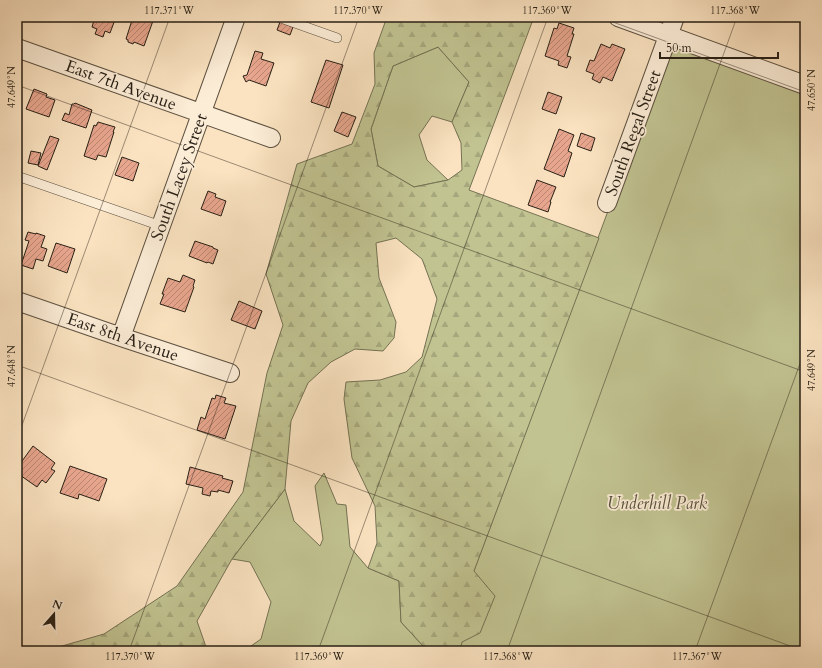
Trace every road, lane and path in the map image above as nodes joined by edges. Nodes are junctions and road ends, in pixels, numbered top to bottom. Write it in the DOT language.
graph roads {
  1 [pos="236,17"];
  2 [pos="278,17"];
  3 [pos="618,17"];
  4 [pos="676,17"];
  5 [pos="669,35"];
  6 [pos="337,38"];
  7 [pos="17,48"];
  8 [pos="805,85"];
  9 [pos="202,113"];
  10 [pos="271,138"];
  11 [pos="17,176"];
  12 [pos="607,204"];
  13 [pos="161,226"];
  14 [pos="17,301"];
  15 [pos="121,337"];
  16 [pos="230,373"];
  1 -- 9 [label="street, South Lacey Street"];
  2 -- 6 [label="lane"];
  3 -- 5 [label="street"];
  4 -- 5 [label="street, South Regal Street"];
  5 -- 8 [label="street"];
  5 -- 12 [label="street, South Regal Street"];
  7 -- 9 [label="street, East 7th Avenue"];
  9 -- 10 [label="street, East 7th Avenue"];
  9 -- 13 [label="street, South Lacey Street"];
  11 -- 13 [label="lane"];
  13 -- 15 [label="street, South Lacey Street"];
  14 -- 15 [label="street, East 8th Avenue"];
  15 -- 16 [label="street, East 8th Avenue"];
}
